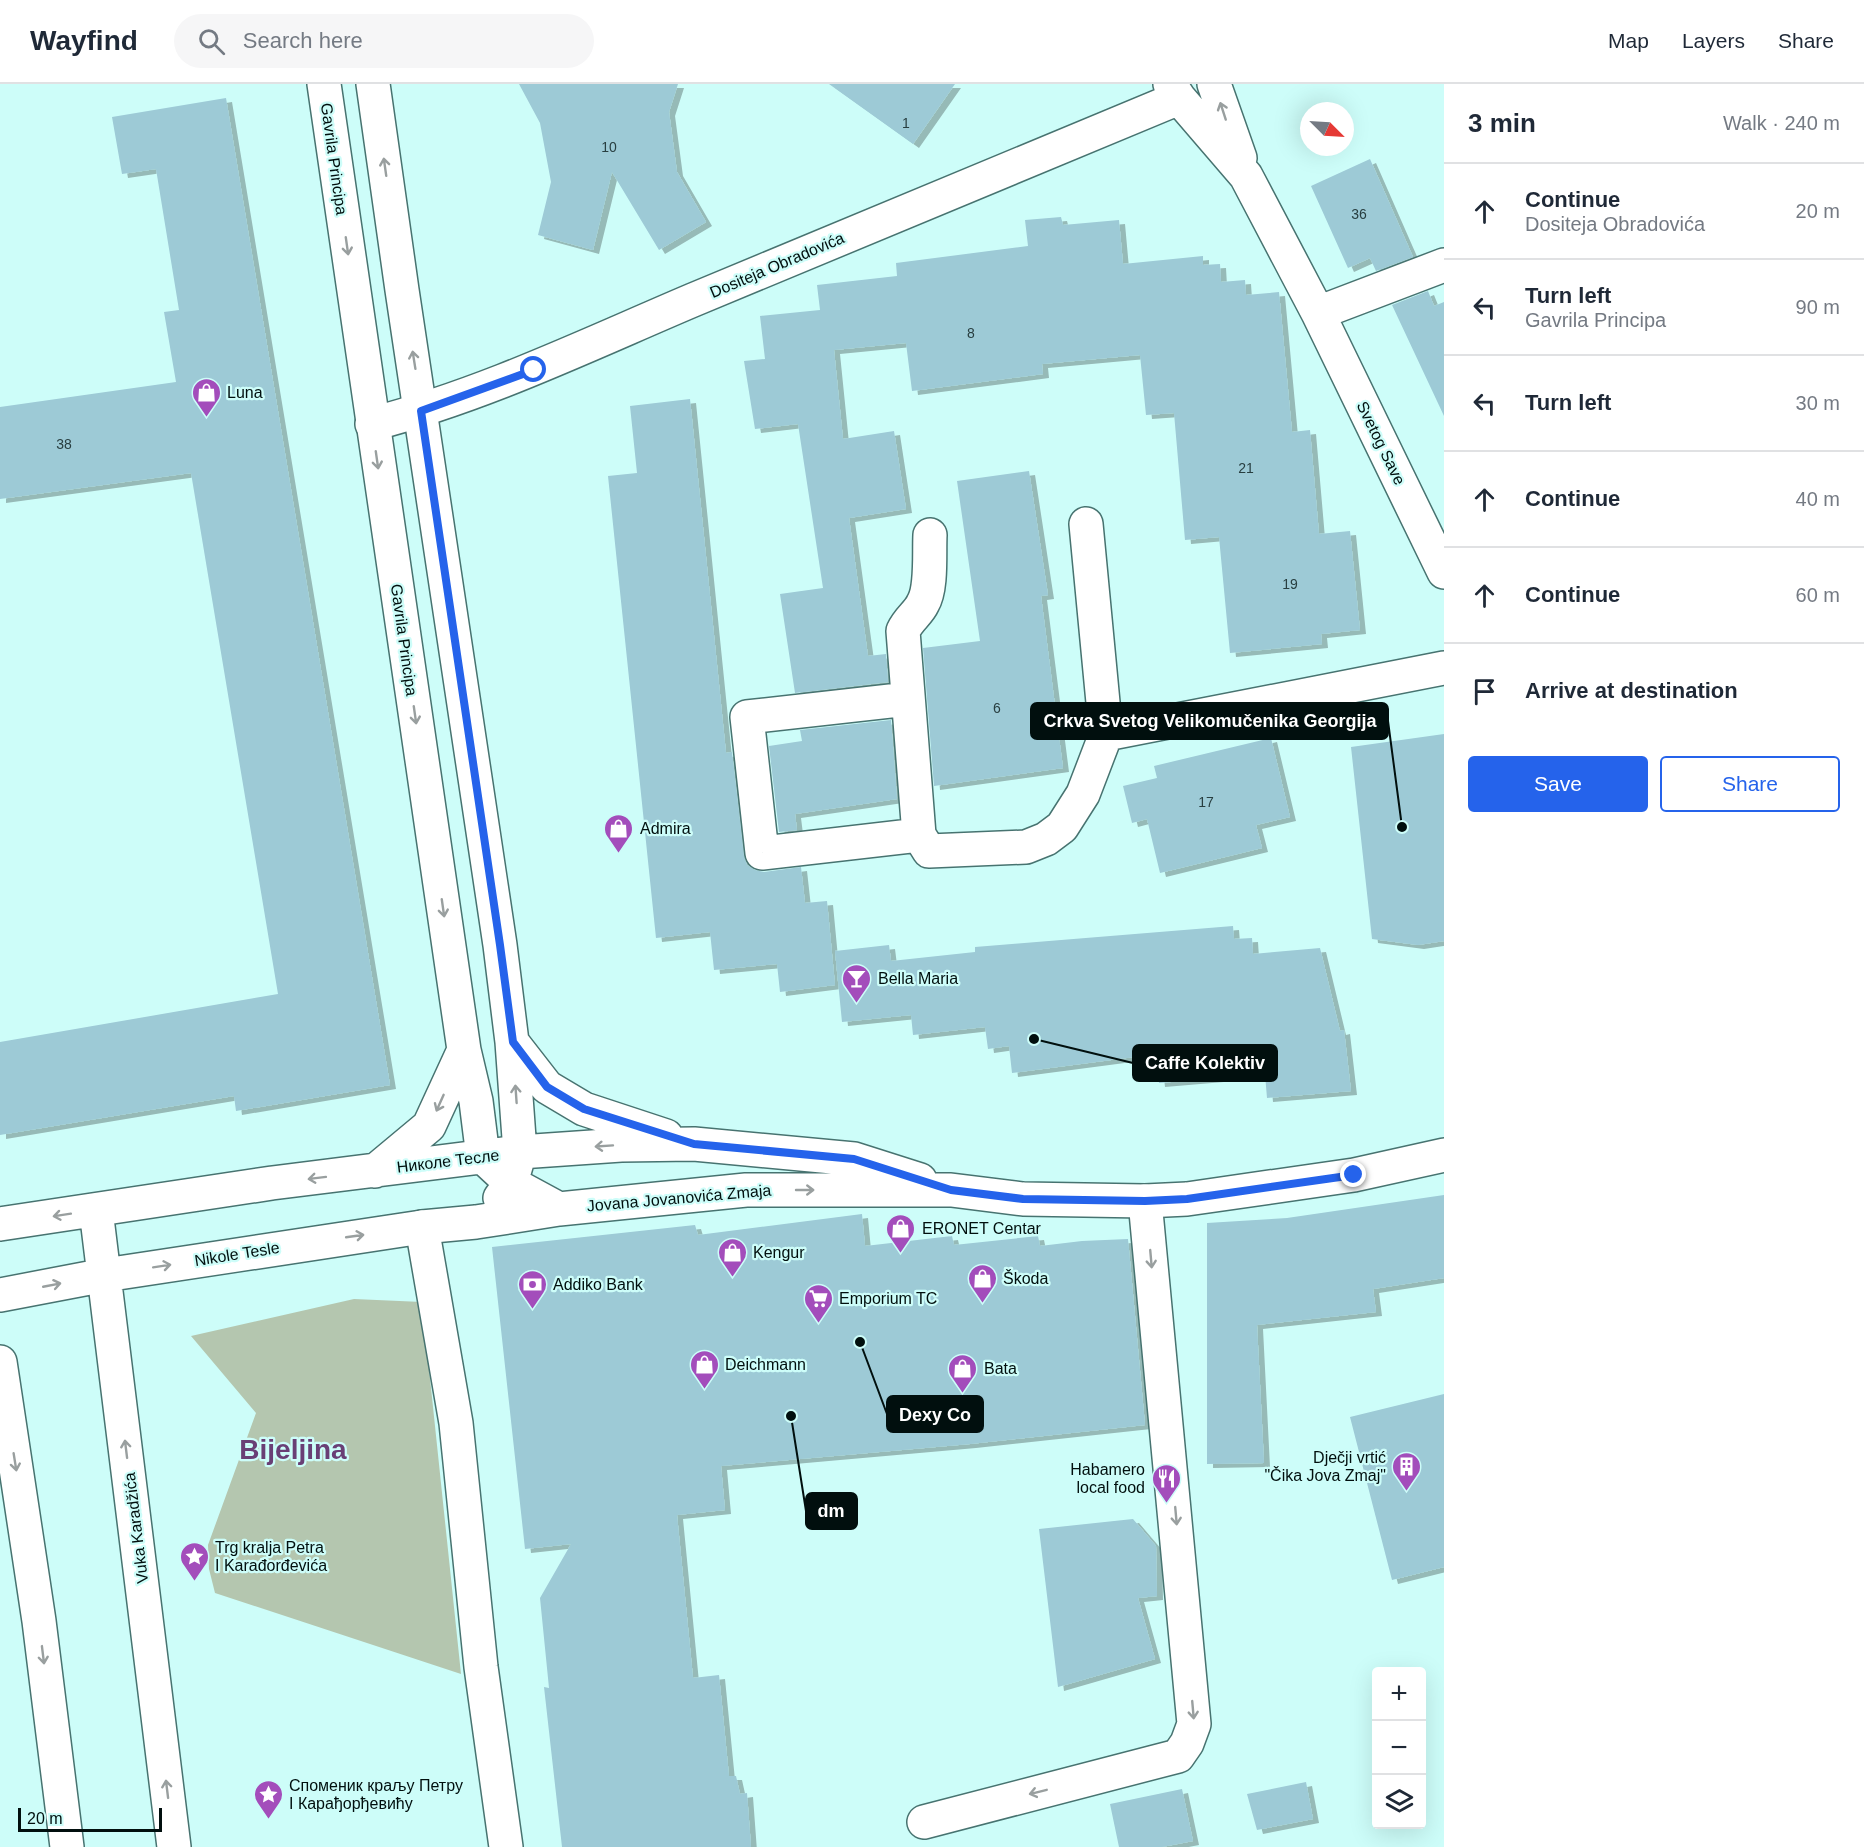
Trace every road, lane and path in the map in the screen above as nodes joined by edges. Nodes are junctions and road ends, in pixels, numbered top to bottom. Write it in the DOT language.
graph roads {
  1 [pos="324,84"];
  2 [pos="373,84"];
  3 [pos="1215,84"];
  4 [pos="1174,91"];
  5 [pos="1246,176"];
  6 [pos="1444,265"];
  7 [pos="1318,314"];
  8 [pos="421,411"];
  9 [pos="372,424"];
  10 [pos="1086,524"];
  11 [pos="930,535"];
  12 [pos="1444,572"];
  13 [pos="1444,668"];
  14 [pos="908,699"];
  15 [pos="1106,734"];
  16 [pos="919,835"];
  17 [pos="513,1042"];
  18 [pos="464,1050"];
  19 [pos="694,1144"];
  20 [pos="1444,1155"];
  21 [pos="483,1157"];
  22 [pos="516,1168"];
  23 [pos="375,1171"];
  24 [pos="951,1190"];
  25 [pos="1145,1201"];
  26 [pos="559,1209"];
  27 [pos="96,1210"];
  28 [pos="476,1222"];
  29 [pos="0,1224"];
  30 [pos="422,1227"];
  31 [pos="105,1275"];
  32 [pos="0,1295"];
  33 [pos="0,1362"];
  34 [pos="924,1822"];
  35 [pos="67,1847"];
  36 [pos="174,1847"];
  37 [pos="506,1847"];
  1 -- 9 [label="main road, Gavrila Principa, one-way"];
  8 -- 2 [label="main road, one-way"];
  5 -- 3 [label="main road, one-way"];
  4 -- 5 [label="main road, Svetog Save"];
  4 -- 8 [label="main road, Dositeja Obradovića"];
  5 -- 7 [label="main road, Svetog Save"];
  6 -- 7 [label="main road"];
  7 -- 12 [label="main road, Svetog Save"];
  8 -- 9 [label="main road, Dositeja Obradovića"];
  8 -- 17 [label="main road"];
  9 -- 18 [label="main road, Gavrila Principa, one-way"];
  10 -- 15 [label="main road"];
  11 -- 14 [label="main road"];
  13 -- 15 [label="main road"];
  14 -- 16 [label="main road"];
  14 -- 16 [label="main road"];
  15 -- 16 [label="main road"];
  17 -- 19 [label="main road"];
  22 -- 17 [label="main road, one-way"];
  18 -- 21 [label="main road, Gavrila Principa"];
  18 -- 23 [label="main road, one-way"];
  19 -- 22 [label="main road, one-way"];
  19 -- 24 [label="main road"];
  20 -- 25 [label="main road"];
  21 -- 22 [label="main road, Николе Тесле"];
  21 -- 23 [label="main road, Николе Тесле"];
  22 -- 26 [label="main road"];
  22 -- 28 [label="main road"];
  23 -- 27 [label="main road, one-way"];
  24 -- 25 [label="main road"];
  26 -- 24 [label="main road, Jovana Jovanovića Zmaja, one-way"];
  25 -- 34 [label="main road, one-way"];
  26 -- 28 [label="main road, Jovana Jovanovića Zmaja"];
  27 -- 29 [label="main road, one-way"];
  27 -- 31 [label="main road, Vuka Karadžića"];
  28 -- 30 [label="main road, Nikole Tesle"];
  31 -- 30 [label="main road, Nikole Tesle, one-way"];
  30 -- 37 [label="main road"];
  32 -- 31 [label="main road, Nikole Tesle, one-way"];
  36 -- 31 [label="main road, Vuka Karadžića, one-way"];
  33 -- 35 [label="main road, one-way"];
}
